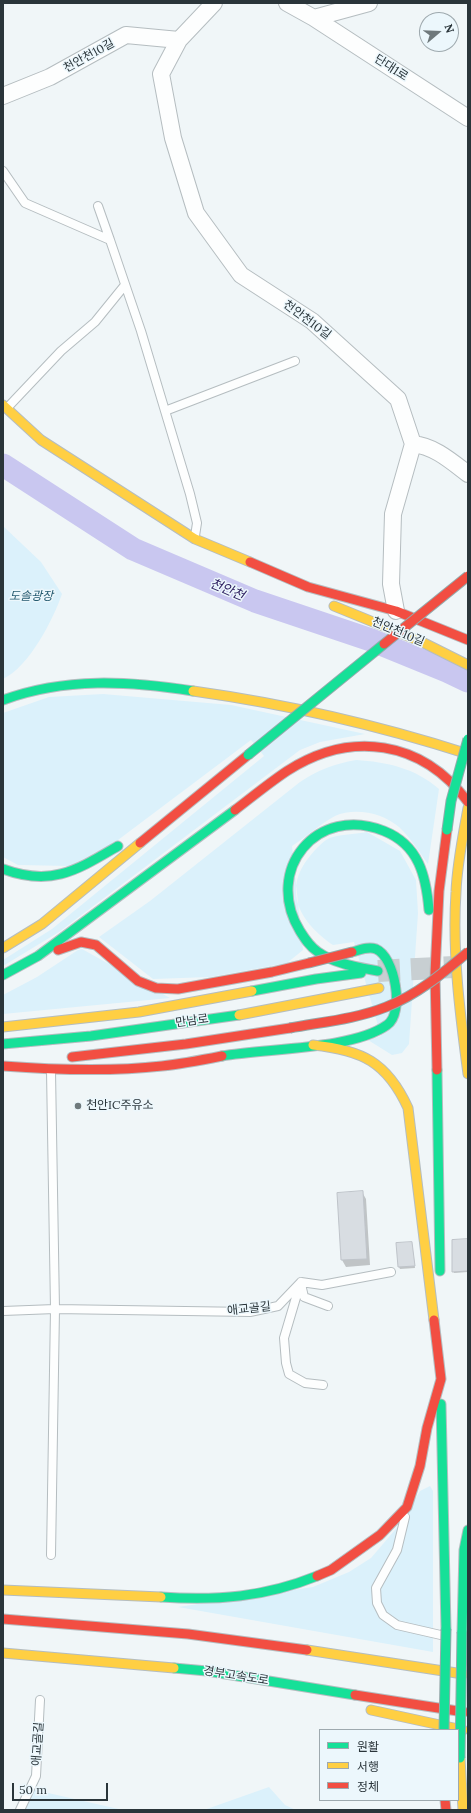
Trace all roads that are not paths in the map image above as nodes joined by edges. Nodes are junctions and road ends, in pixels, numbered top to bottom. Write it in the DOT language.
graph roads {
  1 [pos="214,3"];
  2 [pos="287,3"];
  3 [pos="369,3"];
  4 [pos="314,18"];
  5 [pos="179,40"];
  6 [pos="3,96"];
  7 [pos="468,118"];
  8 [pos="3,171"];
  9 [pos="98,206"];
  10 [pos="110,240"];
  11 [pos="125,285"];
  12 [pos="295,361"];
  13 [pos="5,406"];
  14 [pos="165,411"];
  15 [pos="412,444"];
  16 [pos="468,474"];
  17 [pos="194,539"];
  18 [pos="468,576"];
  19 [pos="308,587"];
  20 [pos="396,612"];
  21 [pos="468,640"];
  22 [pos="468,665"];
  23 [pos="3,700"];
  24 [pos="468,739"];
  25 [pos="248,754"];
  26 [pos="468,754"];
  27 [pos="468,802"];
  28 [pos="468,808"];
  29 [pos="153,820"];
  30 [pos="124,841"];
  31 [pos="3,869"];
  32 [pos="3,948"];
  33 [pos="468,952"];
  34 [pos="435,973"];
  35 [pos="3,975"];
  36 [pos="379,988"];
  37 [pos="3,1027"];
  38 [pos="3,1044"];
  39 [pos="312,1045"];
  40 [pos="66,1058"];
  41 [pos="42,1059"];
  42 [pos="3,1061"];
  43 [pos="3,1066"];
  44 [pos="51,1070"];
  45 [pos="468,1074"];
  46 [pos="391,1272"];
  47 [pos="301,1282"];
  48 [pos="328,1306"];
  49 [pos="55,1309"];
  50 [pos="3,1311"];
  51 [pos="441,1380"];
  52 [pos="323,1385"];
  53 [pos="408,1507"];
  54 [pos="468,1530"];
  55 [pos="51,1554"];
  56 [pos="3,1590"];
  57 [pos="3,1619"];
  58 [pos="468,1641"];
  59 [pos="3,1654"];
  60 [pos="207,1671"];
  61 [pos="468,1675"];
  62 [pos="40,1700"];
  63 [pos="338,1702"];
  64 [pos="362,1708"];
  65 [pos="468,1713"];
  66 [pos="444,1729"];
  67 [pos="459,1729"];
  68 [pos="20,1810"];
  69 [pos="463,1810"];
  1 -- 5 [label="street, 천안천10길"];
  2 -- 4 [label="street, 단대1로"];
  3 -- 4 [label="street"];
  4 -- 7 [label="street, 단대1로"];
  5 -- 6 [label="street, 천안천10길"];
  5 -- 15 [label="street, 천안천10길"];
  8 -- 10 [label="lane"];
  9 -- 10 [label="lane"];
  10 -- 11 [label="lane"];
  11 -- 13 [label="lane, 천안천10길"];
  11 -- 14 [label="lane"];
  12 -- 14 [label="lane"];
  13 -- 17 [label="main road, 천안천10길"];
  14 -- 17 [label="lane"];
  15 -- 16 [label="street"];
  15 -- 20 [label="street, 천안천10길"];
  17 -- 19 [label="main road, 천안천10길"];
  18 -- 25 [label="main road, bridge"];
  19 -- 20 [label="main road, 천안천10길"];
  19 -- 22 [label="main road, 천안천10길"];
  20 -- 21 [label="main road, 천안천10길"];
  23 -- 26 [label="main road"];
  24 -- 34 [label="main road, bridge"];
  25 -- 29 [label="main road"];
  25 -- 32 [label="main road"];
  27 -- 35 [label="main road"];
  28 -- 45 [label="main road"];
  30 -- 31 [label="main road"];
  33 -- 40 [label="main road, bridge"];
  34 -- 37 [label="main road, 만남로"];
  34 -- 51 [label="main road"];
  35 -- 39 [label="main road, bridge"];
  36 -- 38 [label="main road, 만남로"];
  39 -- 44 [label="main road"];
  39 -- 51 [label="main road"];
  41 -- 42 [label="main road"];
  43 -- 44 [label="main road"];
  44 -- 49 [label="lane"];
  46 -- 47 [label="lane"];
  47 -- 48 [label="lane"];
  47 -- 49 [label="lane, 애교골길"];
  47 -- 52 [label="lane"];
  49 -- 50 [label="lane, 애교골길"];
  49 -- 55 [label="lane"];
  51 -- 53 [label="main road"];
  51 -- 66 [label="main road, bridge"];
  53 -- 56 [label="main road"];
  53 -- 58 [label="lane"];
  54 -- 69 [label="main road, bridge"];
  57 -- 61 [label="main road"];
  59 -- 60 [label="main road, 경부고속도로"];
  60 -- 63 [label="main road"];
  60 -- 65 [label="main road, 경부고속도로"];
  62 -- 68 [label="lane, 애교골길"];
  64 -- 67 [label="main road"];
}
